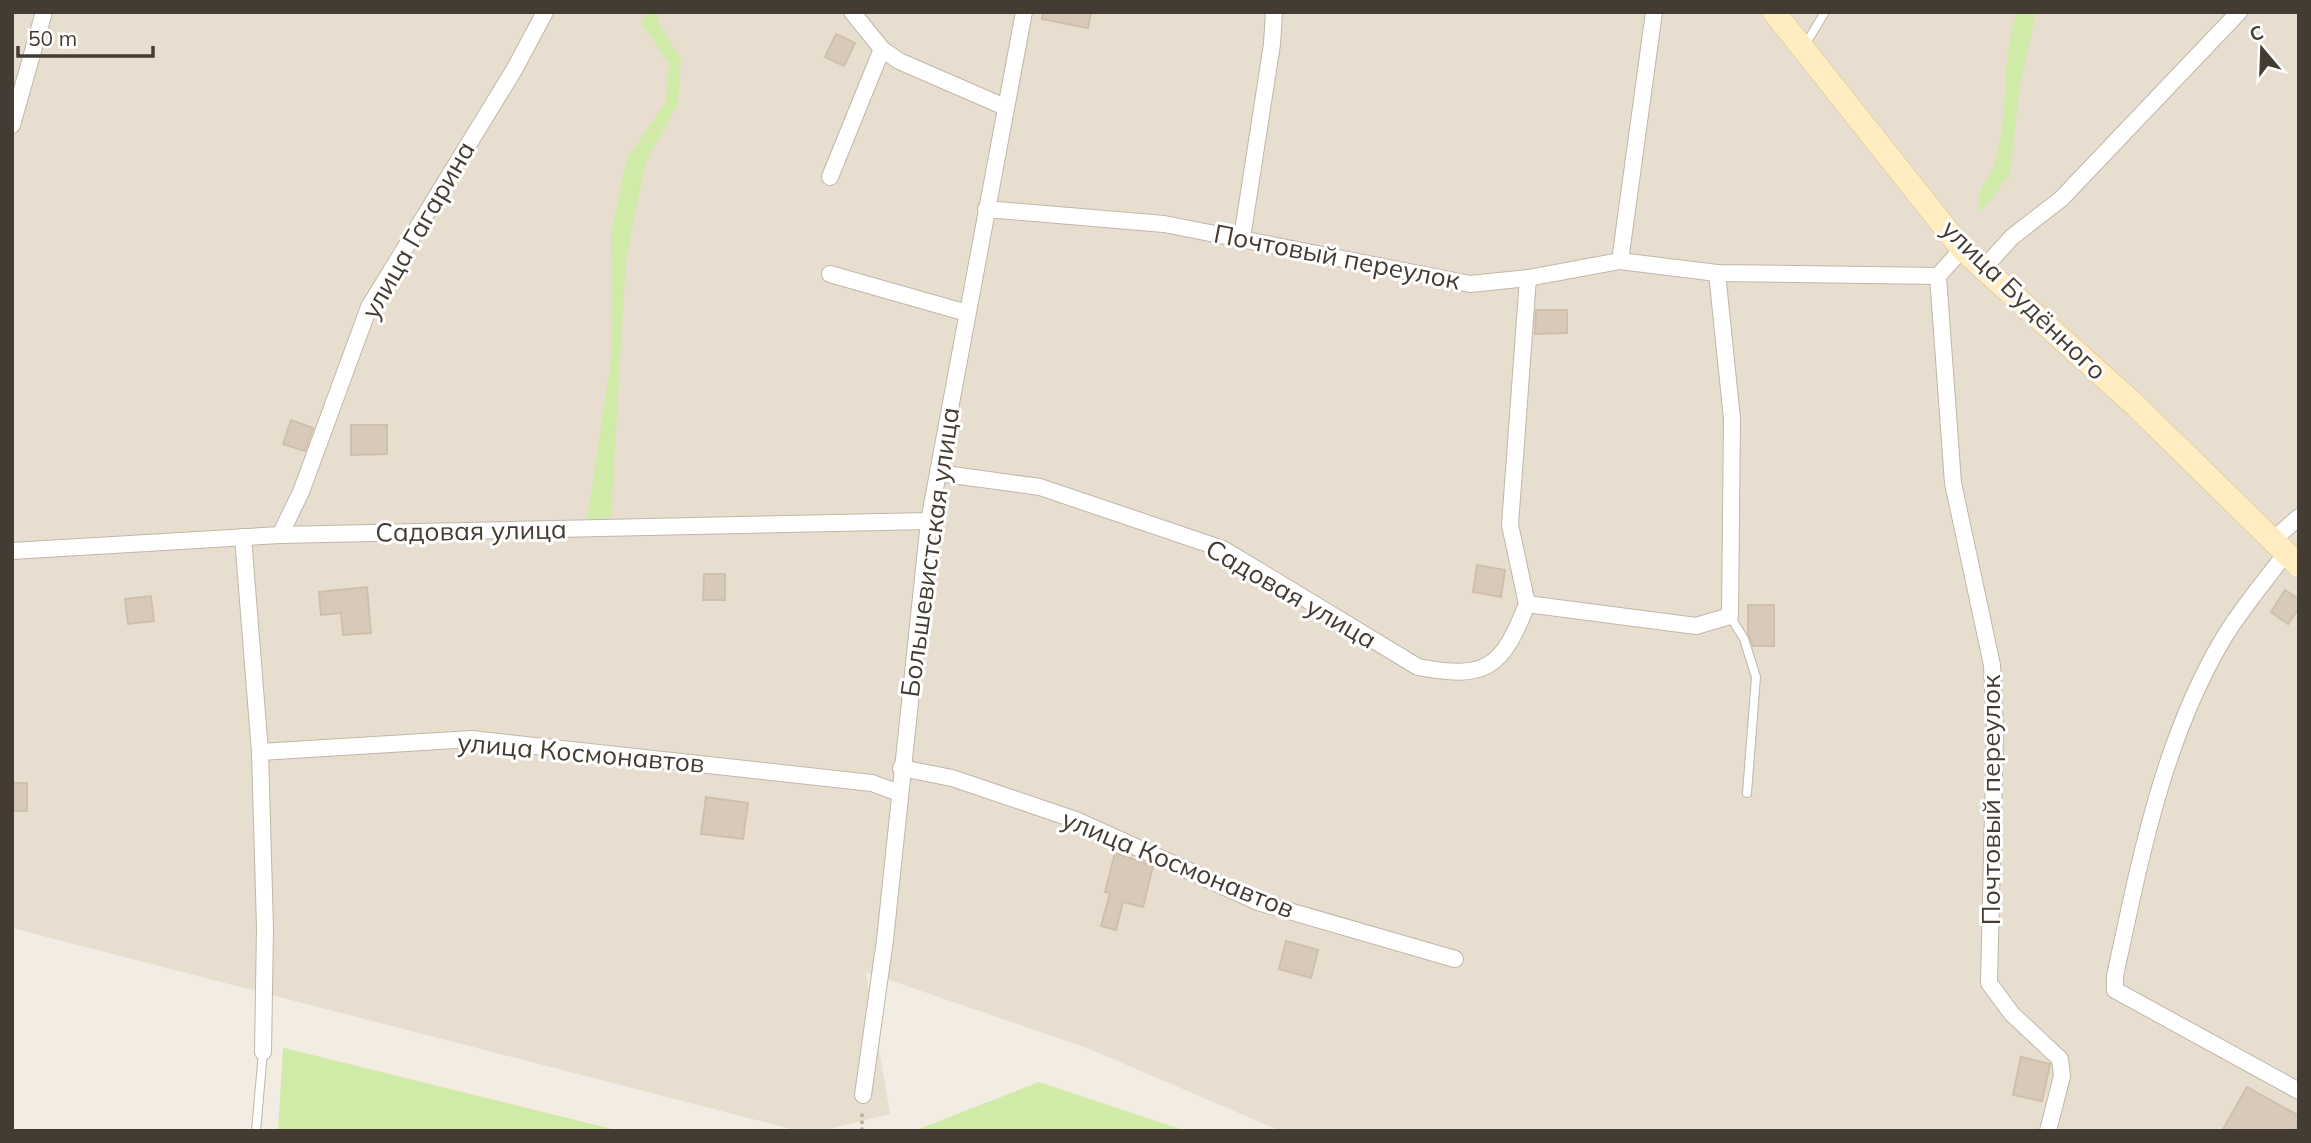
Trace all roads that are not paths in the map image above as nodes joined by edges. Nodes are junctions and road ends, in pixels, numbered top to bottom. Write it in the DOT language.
graph roads {
  1 [pos="44,12"];
  2 [pos="852,12"];
  3 [pos="1024,12"];
  4 [pos="1274,12"];
  5 [pos="1654,12"];
  6 [pos="1774,12"];
  7 [pos="1825,12"];
  8 [pos="2239,12"];
  9 [pos="542,13"];
  10 [pos="882,49"];
  11 [pos="1802,50"];
  12 [pos="1004,107"];
  13 [pos="12,125"];
  14 [pos="830,177"];
  15 [pos="986,209"];
  16 [pos="1242,238"];
  17 [pos="1962,249"];
  18 [pos="1620,261"];
  19 [pos="1983,269"];
  20 [pos="1717,273"];
  21 [pos="830,274"];
  22 [pos="1938,276"];
  23 [pos="1528,278"];
  24 [pos="967,313"];
  25 [pos="938,473"];
  26 [pos="2299,517"];
  27 [pos="929,521"];
  28 [pos="280,535"];
  29 [pos="243,537"];
  30 [pos="12,551"];
  31 [pos="2286,553"];
  32 [pos="1527,604"];
  33 [pos="1730,616"];
  34 [pos="260,752"];
  35 [pos="901,768"];
  36 [pos="899,793"];
  37 [pos="1747,793"];
  38 [pos="1455,959"];
  39 [pos="263,1052"];
  40 [pos="2299,1091"];
  41 [pos="863,1095"];
  42 [pos="256,1131"];
  43 [pos="2048,1131"];
  1 -- 13 [label="street"];
  2 -- 10 [label="street"];
  3 -- 12 [label="street, Большевистская улица"];
  4 -- 16 [label="street"];
  5 -- 18 [label="street"];
  6 -- 11 [label="main road, улица Будённого"];
  7 -- 11 [label="lane"];
  8 -- 19 [label="street"];
  9 -- 28 [label="street, улица Гагарина"];
  10 -- 12 [label="street"];
  10 -- 14 [label="street"];
  11 -- 17 [label="main road, улица Будённого"];
  12 -- 15 [label="street, Большевистская улица"];
  15 -- 16 [label="street, Почтовый переулок"];
  15 -- 24 [label="street, Большевистская улица"];
  16 -- 23 [label="street, Почтовый переулок"];
  17 -- 19 [label="main road, улица Будённого"];
  17 -- 22 [label="street"];
  18 -- 20 [label="street, Почтовый переулок"];
  18 -- 23 [label="street, Почтовый переулок"];
  19 -- 31 [label="main road, улица Будённого"];
  20 -- 22 [label="street, Почтовый переулок"];
  20 -- 33 [label="street"];
  21 -- 24 [label="street"];
  22 -- 43 [label="street, Почтовый переулок"];
  23 -- 32 [label="street"];
  24 -- 25 [label="street, Большевистская улица"];
  25 -- 27 [label="street, Большевистская улица"];
  25 -- 32 [label="street, Садовая улица"];
  26 -- 31 [label="street"];
  27 -- 28 [label="street, Садовая улица"];
  27 -- 35 [label="street, Большевистская улица"];
  28 -- 29 [label="street, Садовая улица"];
  29 -- 30 [label="street, Садовая улица"];
  29 -- 34 [label="street"];
  31 -- 40 [label="street"];
  32 -- 33 [label="street"];
  33 -- 37 [label="lane"];
  34 -- 36 [label="street, улица Космонавтов"];
  34 -- 39 [label="street"];
  35 -- 36 [label="street, Большевистская улица"];
  35 -- 38 [label="street, улица Космонавтов"];
  36 -- 41 [label="street, Большевистская улица"];
  39 -- 42 [label="lane"];
}
